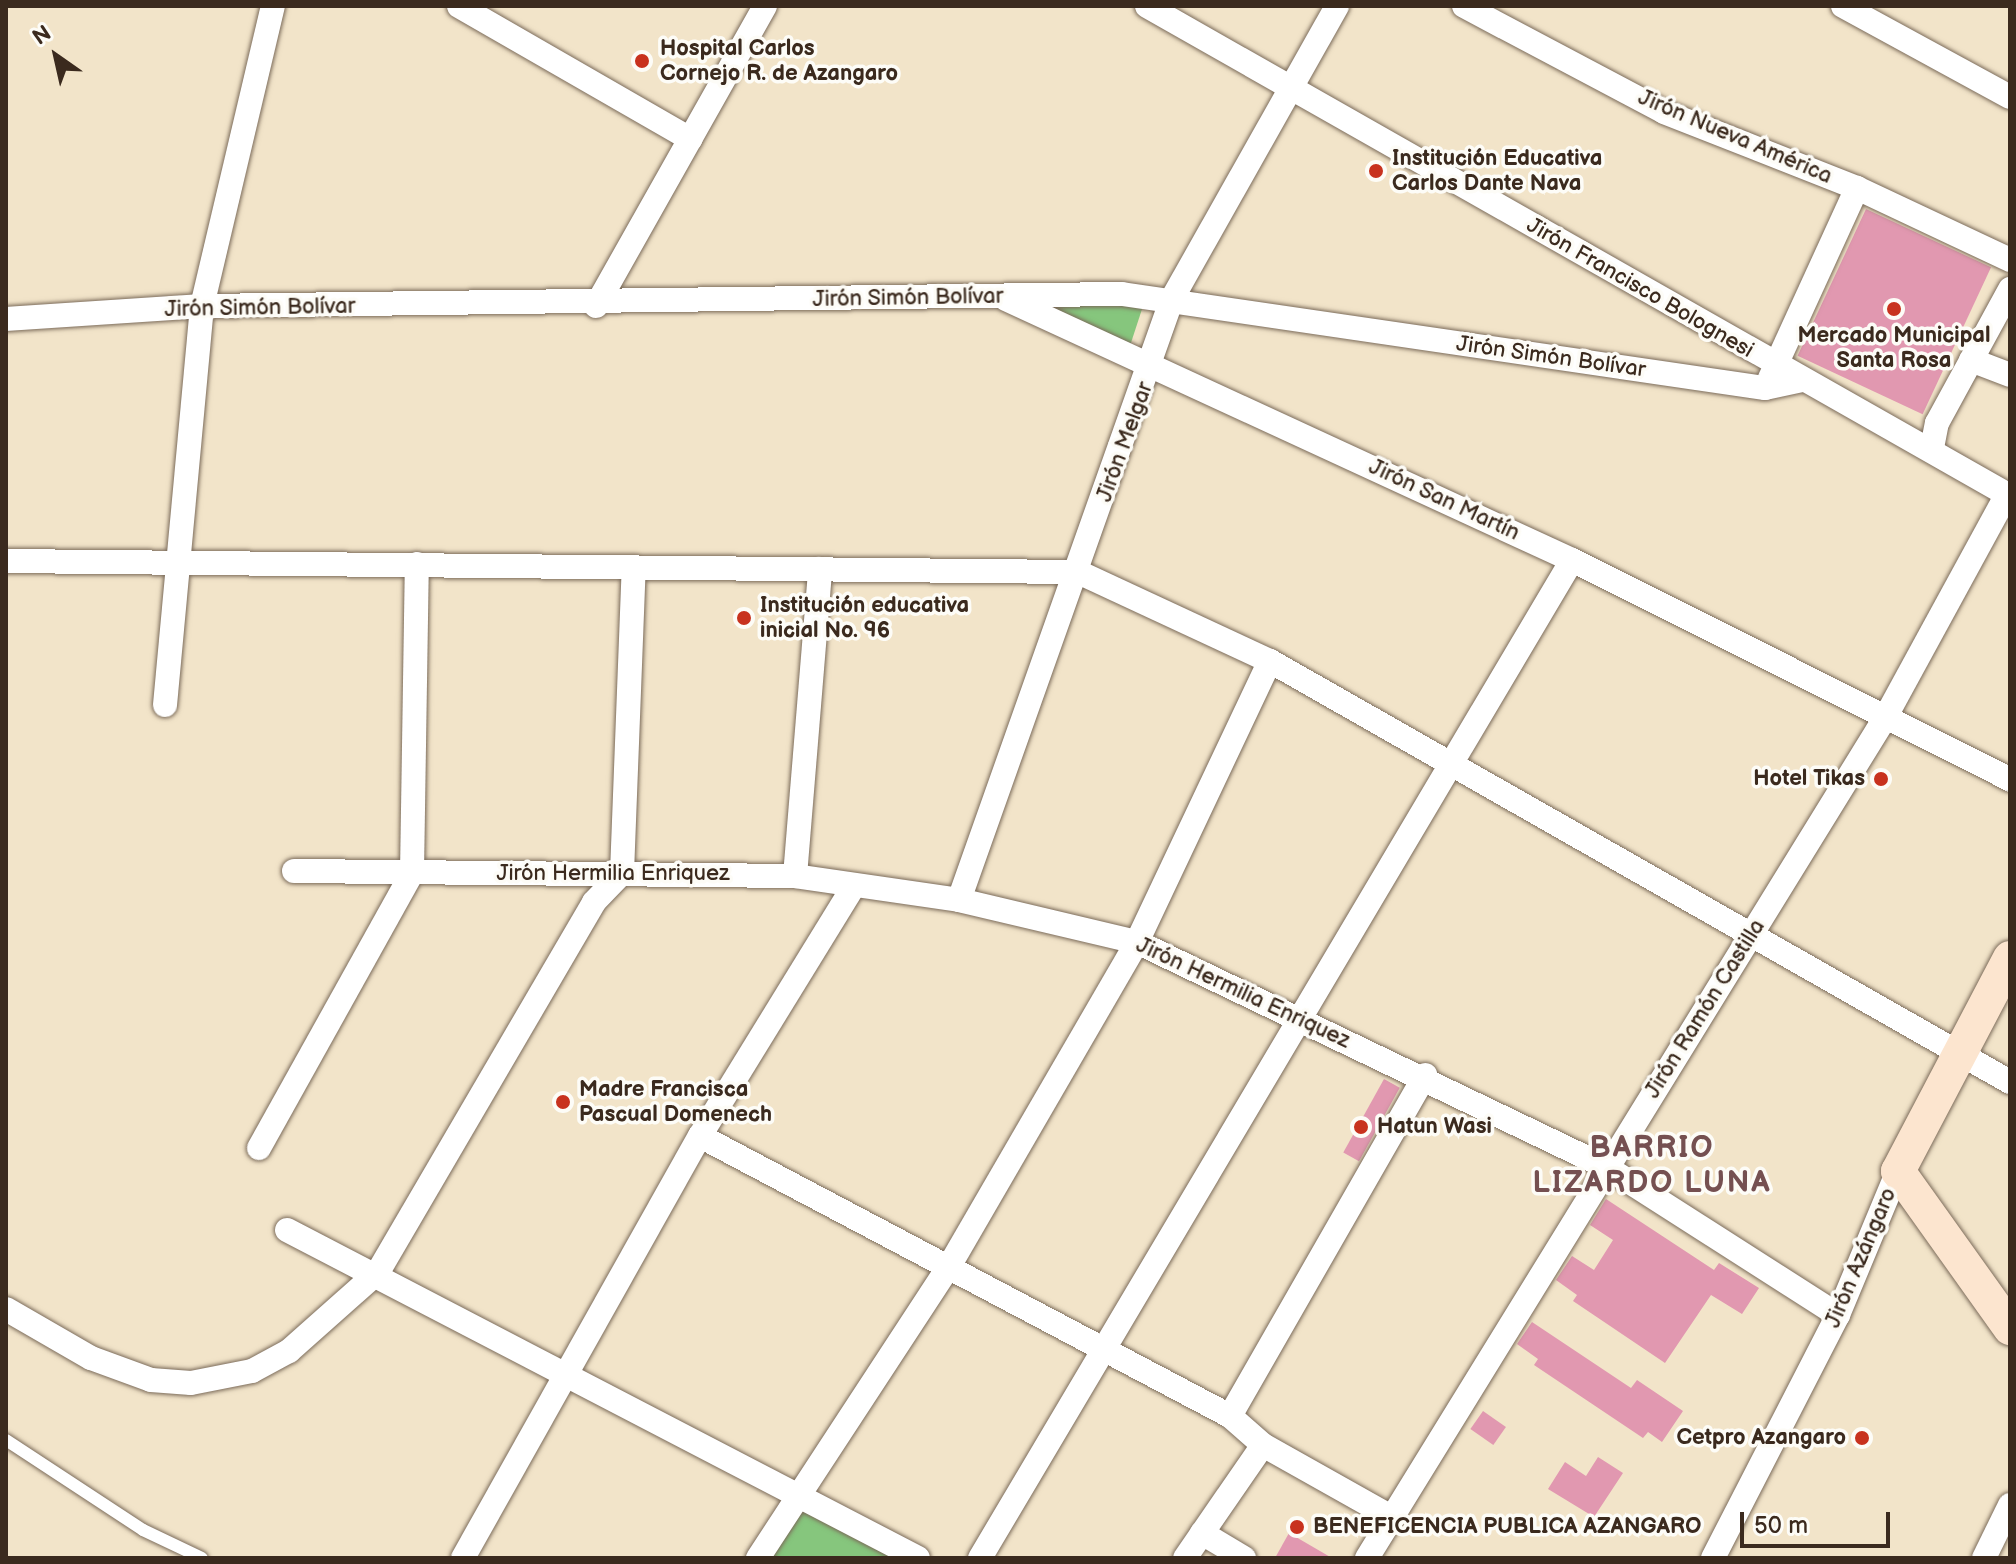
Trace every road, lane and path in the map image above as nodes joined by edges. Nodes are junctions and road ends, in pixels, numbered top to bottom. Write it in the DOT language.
graph roads {
  1 [pos="273,6"];
  2 [pos="459,6"];
  3 [pos="765,6"];
  4 [pos="1147,6"];
  5 [pos="1337,6"];
  6 [pos="1464,6"];
  7 [pos="1843,6"];
  8 [pos="1290,87"];
  9 [pos="2010,97"];
  10 [pos="690,139"];
  11 [pos="1857,188"];
  12 [pos="2010,260"];
  13 [pos="2010,289"];
  14 [pos="998,296"];
  15 [pos="1172,299"];
  16 [pos="202,306"];
  17 [pos="596,306"];
  18 [pos="6,319"];
  19 [pos="1971,360"];
  20 [pos="1153,363"];
  21 [pos="1776,365"];
  22 [pos="2010,375"];
  23 [pos="1802,380"];
  24 [pos="1765,388"];
  25 [pos="1932,448"];
  26 [pos="2006,487"];
  27 [pos="1572,560"];
  28 [pos="6,561"];
  29 [pos="182,562"];
  30 [pos="417,564"];
  31 [pos="634,567"];
  32 [pos="820,569"];
  33 [pos="1078,572"];
  34 [pos="1270,661"];
  35 [pos="165,705"];
  36 [pos="1885,718"];
  37 [pos="1455,765"];
  38 [pos="2010,779"];
  39 [pos="294,871"];
  40 [pos="412,873"];
  41 [pos="622,873"];
  42 [pos="795,876"];
  43 [pos="853,887"];
  44 [pos="959,900"];
  45 [pos="1751,934"];
  46 [pos="1137,942"];
  47 [pos="2010,958"];
  48 [pos="1303,1023"];
  49 [pos="1958,1055"];
  50 [pos="1425,1075"];
  51 [pos="2010,1082"];
  52 [pos="700,1136"];
  53 [pos="259,1148"];
  54 [pos="1608,1168"];
  55 [pos="1898,1171"];
  56 [pos="287,1230"];
  57 [pos="951,1263"];
  58 [pos="378,1272"];
  59 [pos="6,1309"];
  60 [pos="1838,1315"];
  61 [pos="2010,1328"];
  62 [pos="1108,1352"];
  63 [pos="567,1381"];
  64 [pos="1230,1416"];
  65 [pos="6,1440"];
  66 [pos="1263,1445"];
  67 [pos="798,1491"];
  68 [pos="2010,1505"];
  69 [pos="1393,1518"];
  70 [pos="1202,1533"];
  71 [pos="202,1558"];
  72 [pos="463,1558"];
  73 [pos="758,1558"];
  74 [pos="918,1558"];
  75 [pos="980,1558"];
  76 [pos="1185,1558"];
  77 [pos="1244,1558"];
  78 [pos="1367,1558"];
  79 [pos="1713,1558"];
  80 [pos="1984,1558"];
  1 -- 16 [label="street"];
  2 -- 10 [label="street"];
  3 -- 10 [label="street"];
  4 -- 8 [label="street, Jirón Francisco Bolognesi"];
  5 -- 8 [label="street, Jirón Melgar"];
  6 -- 11 [label="street, Jirón Nueva América"];
  7 -- 9 [label="street"];
  8 -- 15 [label="street, Jirón Melgar"];
  8 -- 21 [label="street, Jirón Francisco Bolognesi"];
  10 -- 17 [label="street"];
  11 -- 12 [label="street, Jirón Nueva América"];
  11 -- 21 [label="street"];
  13 -- 19 [label="street"];
  14 -- 15 [label="street, Jirón Simón Bolívar"];
  14 -- 17 [label="street, Jirón Simón Bolívar"];
  14 -- 20 [label="street, Jirón San Martín"];
  15 -- 20 [label="street, Jirón Melgar"];
  15 -- 24 [label="street, Jirón Simón Bolívar"];
  16 -- 17 [label="street, Jirón Simón Bolívar"];
  16 -- 18 [label="street, Jirón Simón Bolívar"];
  16 -- 29 [label="street"];
  19 -- 22 [label="street"];
  19 -- 25 [label="street"];
  20 -- 27 [label="street, Jirón San Martín"];
  20 -- 33 [label="street, Jirón Melgar"];
  21 -- 23 [label="street, Jirón Francisco Bolognesi"];
  21 -- 24 [label="street"];
  23 -- 24 [label="street, Jirón Simón Bolívar"];
  23 -- 25 [label="street, Jirón Francisco Bolognesi"];
  25 -- 26 [label="street, Jirón Francisco Bolognesi"];
  26 -- 36 [label="street, Jirón Ramón Castilla"];
  27 -- 36 [label="street, Jirón San Martín"];
  27 -- 37 [label="street"];
  28 -- 29 [label="street"];
  29 -- 30 [label="street"];
  29 -- 35 [label="street"];
  30 -- 31 [label="street"];
  30 -- 40 [label="street"];
  31 -- 32 [label="street"];
  31 -- 41 [label="street"];
  32 -- 33 [label="street"];
  32 -- 42 [label="street"];
  33 -- 34 [label="street"];
  33 -- 44 [label="street, Jirón Melgar"];
  34 -- 37 [label="street"];
  34 -- 46 [label="street"];
  36 -- 38 [label="street, Jirón San Martín"];
  36 -- 45 [label="street, Jirón Ramón Castilla"];
  37 -- 45 [label="street"];
  37 -- 48 [label="street"];
  39 -- 40 [label="street, Jirón Hermilia Enriquez"];
  40 -- 41 [label="street, Jirón Hermilia Enriquez"];
  40 -- 53 [label="street"];
  41 -- 42 [label="street, Jirón Hermilia Enriquez"];
  41 -- 58 [label="street"];
  42 -- 43 [label="street, Jirón Hermilia Enriquez"];
  43 -- 44 [label="street, Jirón Hermilia Enriquez"];
  43 -- 52 [label="street"];
  44 -- 46 [label="street, Jirón Hermilia Enriquez"];
  45 -- 49 [label="street"];
  45 -- 54 [label="street, Jirón Ramón Castilla"];
  46 -- 48 [label="street, Jirón Hermilia Enriquez"];
  46 -- 57 [label="street"];
  47 -- 49 [label="street, Jirón Azángaro"];
  48 -- 50 [label="street, Jirón Hermilia Enriquez"];
  48 -- 62 [label="street"];
  49 -- 51 [label="street"];
  49 -- 55 [label="street, Jirón Azángaro"];
  50 -- 54 [label="street, Jirón Hermilia Enriquez"];
  50 -- 64 [label="street"];
  52 -- 57 [label="street"];
  52 -- 63 [label="street"];
  54 -- 60 [label="street, Jirón Hermilia Enriquez"];
  54 -- 69 [label="street, Jirón Ramón Castilla"];
  55 -- 60 [label="street, Jirón Azángaro"];
  55 -- 61 [label="street"];
  56 -- 58 [label="street"];
  57 -- 62 [label="street"];
  57 -- 67 [label="street"];
  58 -- 59 [label="street"];
  58 -- 63 [label="street"];
  60 -- 79 [label="street, Jirón Azángaro"];
  62 -- 64 [label="street"];
  62 -- 75 [label="street"];
  63 -- 67 [label="street"];
  63 -- 72 [label="street"];
  64 -- 66 [label="street"];
  65 -- 71 [label="lane"];
  66 -- 69 [label="street"];
  66 -- 70 [label="street"];
  67 -- 73 [label="street"];
  67 -- 74 [label="street"];
  68 -- 80 [label="street"];
  69 -- 78 [label="street, Jirón Ramón Castilla"];
  70 -- 76 [label="street"];
  70 -- 77 [label="street"];
}
